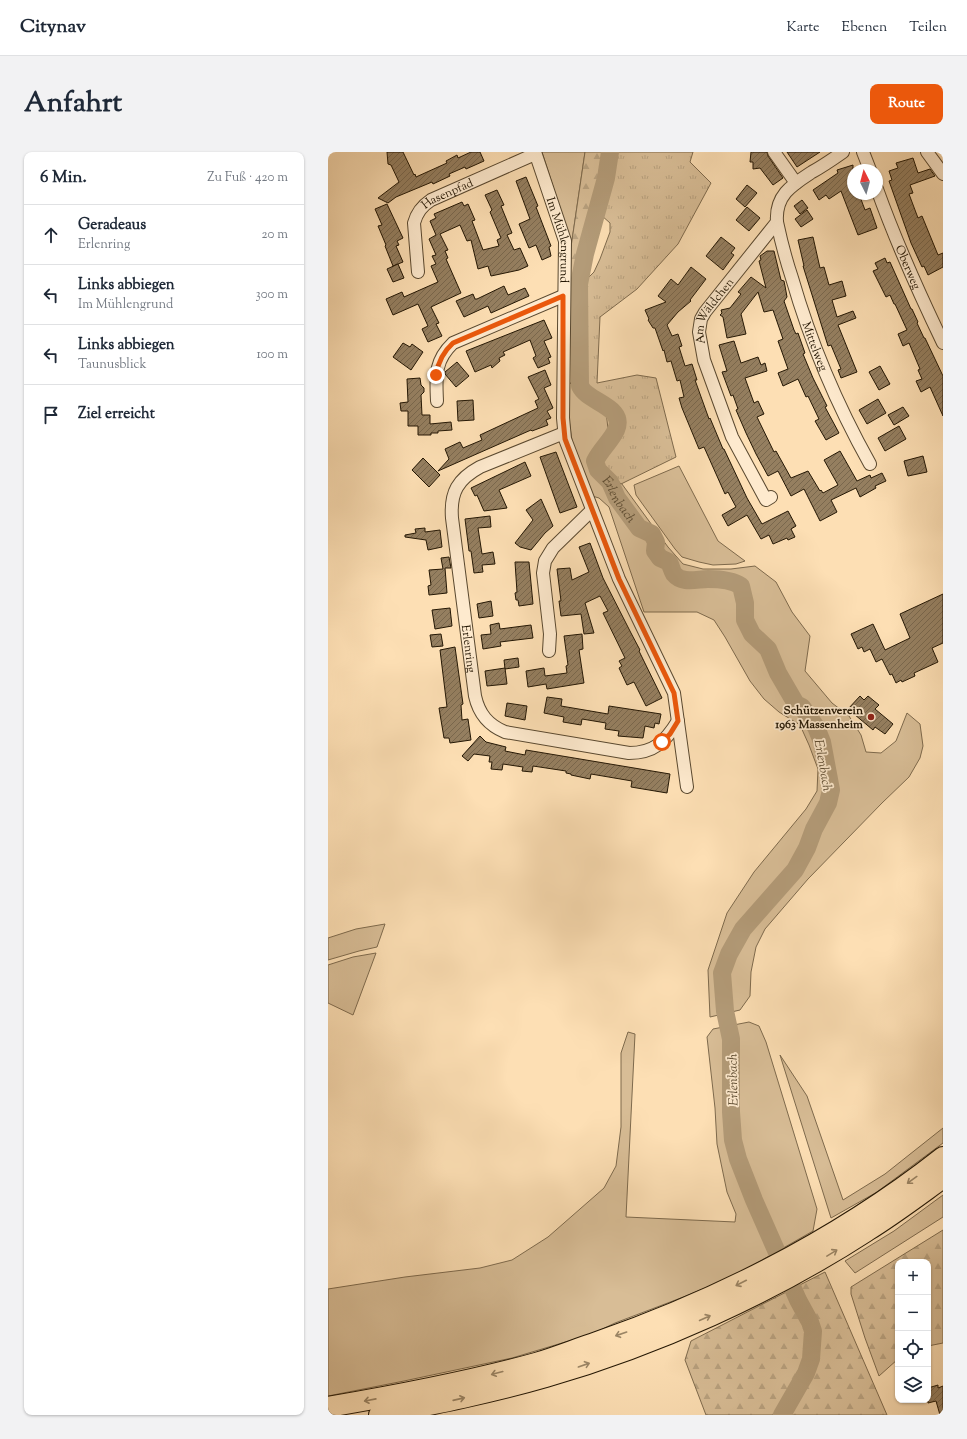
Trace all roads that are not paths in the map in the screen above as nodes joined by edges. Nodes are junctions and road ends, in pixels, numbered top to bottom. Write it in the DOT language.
graph roads {
  1 [pos="774,152"];
  2 [pos="843,152"];
  3 [pos="863,152"];
  4 [pos="928,152"];
  5 [pos="535,153"];
  6 [pos="868,164"];
  7 [pos="942,169"];
  8 [pos="796,183"];
  9 [pos="881,200"];
  10 [pos="777,222"];
  11 [pos="418,272"];
  12 [pos="563,296"];
  13 [pos="943,343"];
  14 [pos="437,401"];
  15 [pos="564,433"];
  16 [pos="870,464"];
  17 [pos="771,497"];
  18 [pos="592,510"];
  19 [pos="548,651"];
  20 [pos="678,721"];
  21 [pos="687,787"];
  22 [pos="943,1157"];
  23 [pos="943,1178"];
  24 [pos="787,1268"];
  25 [pos="328,1407"];
  26 [pos="379,1415"];
  1 -- 8 [label="street"];
  2 -- 8 [label="street"];
  3 -- 6 [label="street"];
  4 -- 7 [label="street"];
  5 -- 11 [label="street, Hasenpfad"];
  5 -- 12 [label="street, Im Mühlengrund"];
  8 -- 10 [label="street"];
  9 -- 13 [label="street, Oberweg"];
  10 -- 16 [label="street, Mittelweg"];
  10 -- 17 [label="street, Am Wäldchen"];
  12 -- 14 [label="street"];
  12 -- 15 [label="street, Im Mühlengrund"];
  15 -- 18 [label="street, Im Mühlengrund"];
  15 -- 20 [label="street, Erlenring"];
  18 -- 19 [label="street"];
  18 -- 20 [label="street, Im Mühlengrund"];
  20 -- 21 [label="street, Im Mühlengrund"];
  22 -- 24 [label="highway, one-way"];
  24 -- 23 [label="highway, one-way"];
  24 -- 25 [label="highway, one-way"];
  26 -- 24 [label="highway, one-way"];
}
